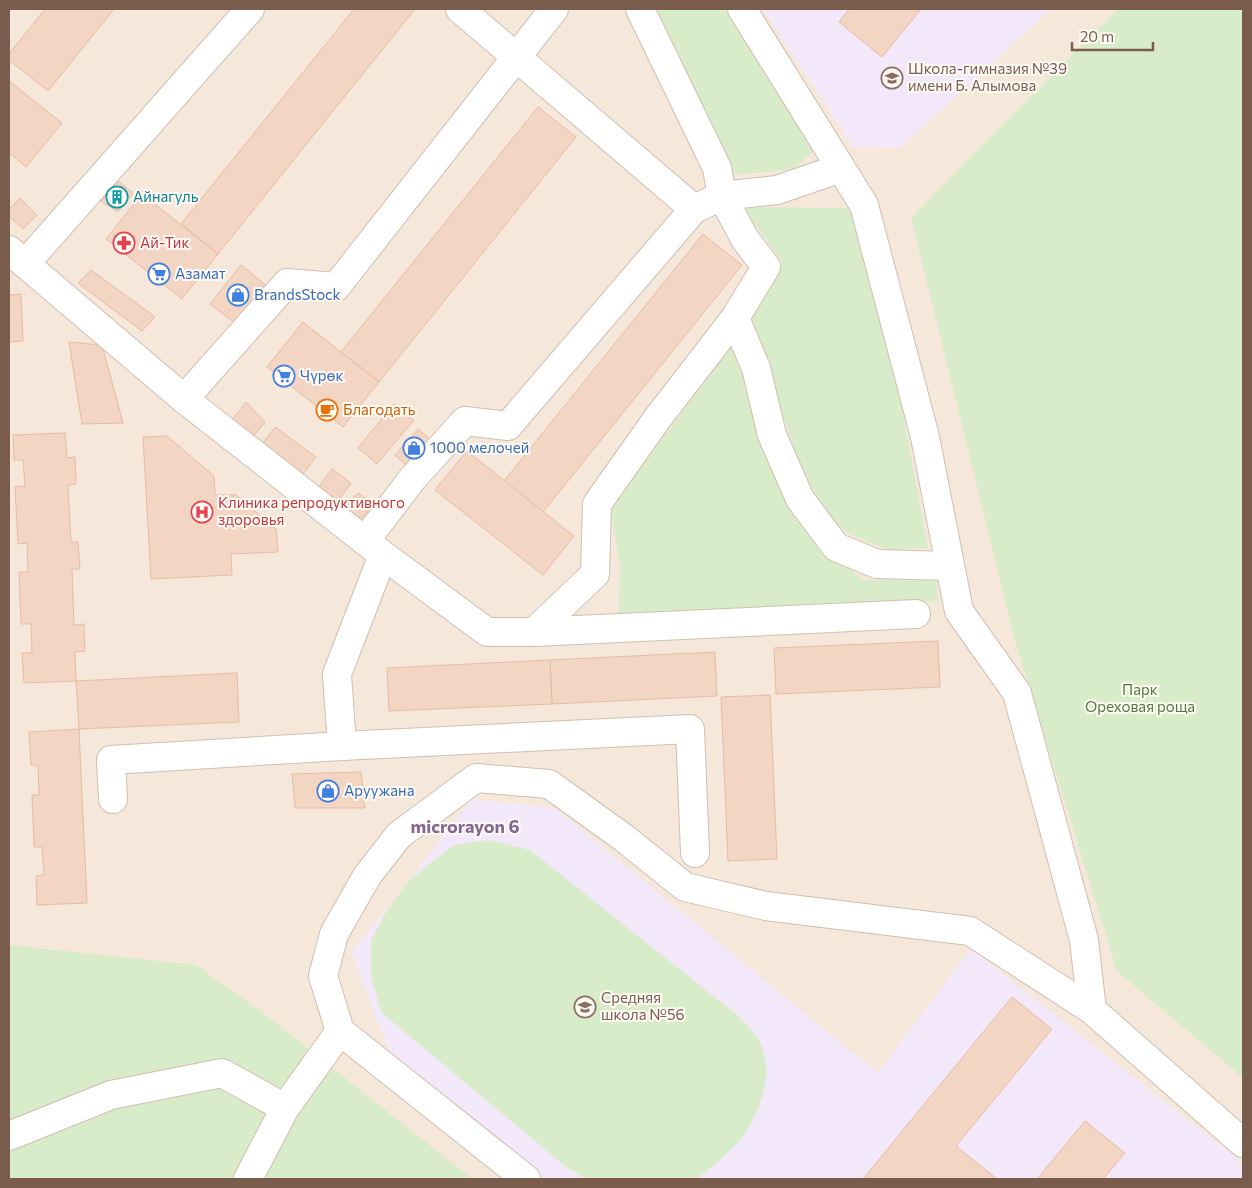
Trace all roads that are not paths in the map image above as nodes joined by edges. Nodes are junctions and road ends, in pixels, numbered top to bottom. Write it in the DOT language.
graph roads {
  1 [pos="250,9"];
  2 [pos="460,9"];
  3 [pos="554,9"];
  4 [pos="640,9"];
  5 [pos="742,9"];
  6 [pos="518,57"];
  7 [pos="842,168"];
  8 [pos="722,196"];
  9 [pos="694,209"];
  10 [pos="17,257"];
  11 [pos="735,318"];
  12 [pos="184,399"];
  13 [pos="374,548"];
  14 [pos="949,566"];
  15 [pos="916,614"];
  16 [pos="534,632"];
  17 [pos="342,746"];
  18 [pos="112,799"];
  19 [pos="695,853"];
  20 [pos="1092,1010"];
  21 [pos="340,1030"];
  22 [pos="285,1108"];
  23 [pos="9,1136"];
  24 [pos="1243,1143"];
  25 [pos="248,1179"];
  26 [pos="526,1179"];
  1 -- 10 [label="lane"];
  2 -- 6 [label="lane"];
  3 -- 6 [label="lane"];
  4 -- 8 [label="lane"];
  5 -- 7 [label="lane"];
  6 -- 9 [label="lane"];
  6 -- 12 [label="lane"];
  7 -- 8 [label="lane"];
  7 -- 14 [label="lane"];
  8 -- 9 [label="lane"];
  8 -- 11 [label="lane"];
  9 -- 13 [label="lane"];
  10 -- 12 [label="lane"];
  11 -- 14 [label="lane"];
  11 -- 16 [label="lane"];
  12 -- 13 [label="lane"];
  13 -- 16 [label="lane"];
  13 -- 17 [label="lane"];
  14 -- 20 [label="lane"];
  15 -- 16 [label="lane"];
  17 -- 18 [label="lane"];
  17 -- 19 [label="lane"];
  20 -- 21 [label="lane"];
  20 -- 24 [label="lane"];
  21 -- 22 [label="lane"];
  21 -- 26 [label="lane"];
  22 -- 23 [label="lane"];
  22 -- 25 [label="lane"];
}
